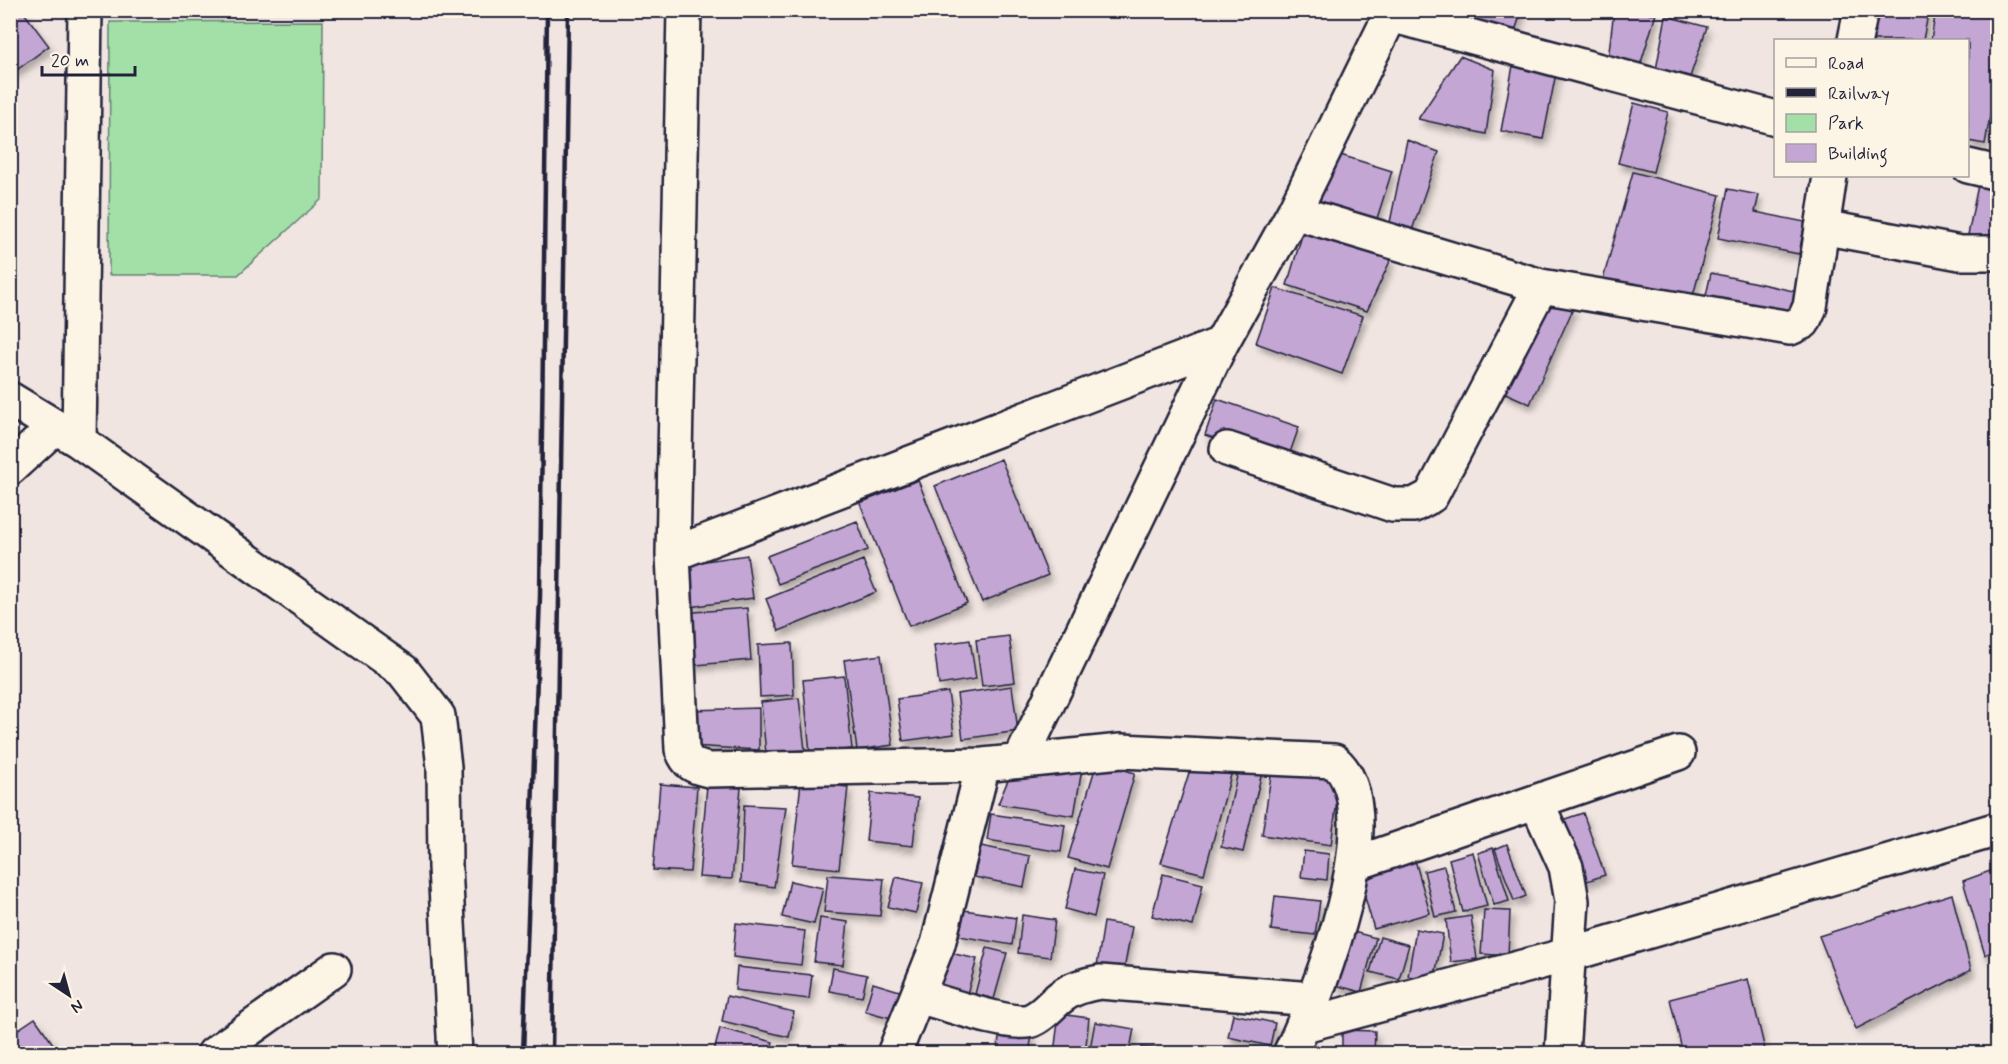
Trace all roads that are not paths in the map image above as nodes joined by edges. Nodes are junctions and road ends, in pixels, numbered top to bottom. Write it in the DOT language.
graph roads {
  1 [pos="85,10"];
  2 [pos="684,10"];
  3 [pos="1861,10"];
  4 [pos="1392,13"];
  5 [pos="1855,39"];
  6 [pos="1774,117"];
  7 [pos="1969,166"];
  8 [pos="1998,173"];
  9 [pos="1830,177"];
  10 [pos="1294,212"];
  11 [pos="1822,227"];
  12 [pos="1998,253"];
  13 [pos="1541,286"];
  14 [pos="1221,344"];
  15 [pos="10,399"];
  16 [pos="67,434"];
  17 [pos="1227,449"];
  18 [pos="10,468"];
  19 [pos="673,554"];
  20 [pos="1678,753"];
  21 [pos="1021,759"];
  22 [pos="983,765"];
  23 [pos="1537,803"];
  24 [pos="1998,829"];
  25 [pos="1354,864"];
  26 [pos="1571,954"];
  27 [pos="334,969"];
  28 [pos="918,996"];
  29 [pos="1308,1012"];
  30 [pos="214,1053"];
  31 [pos="455,1053"];
  32 [pos="894,1053"];
  33 [pos="1290,1053"];
  34 [pos="1562,1053"];
  1 -- 16 [label="street"];
  2 -- 19 [label="street"];
  3 -- 5 [label="street"];
  4 -- 6 [label="street"];
  4 -- 10 [label="street"];
  7 -- 8 [label="street"];
  9 -- 11 [label="street"];
  10 -- 13 [label="street"];
  10 -- 14 [label="street"];
  11 -- 12 [label="street"];
  11 -- 13 [label="street"];
  13 -- 17 [label="street"];
  14 -- 19 [label="street"];
  14 -- 21 [label="street"];
  15 -- 16 [label="street"];
  16 -- 18 [label="street"];
  16 -- 31 [label="street"];
  19 -- 22 [label="street"];
  20 -- 23 [label="street"];
  21 -- 22 [label="street"];
  21 -- 25 [label="street"];
  22 -- 28 [label="street"];
  23 -- 25 [label="street"];
  23 -- 26 [label="street"];
  24 -- 26 [label="street"];
  25 -- 29 [label="street"];
  26 -- 29 [label="street"];
  26 -- 34 [label="street"];
  27 -- 30 [label="street"];
  28 -- 29 [label="street"];
  28 -- 32 [label="street"];
  29 -- 33 [label="street"];
}
